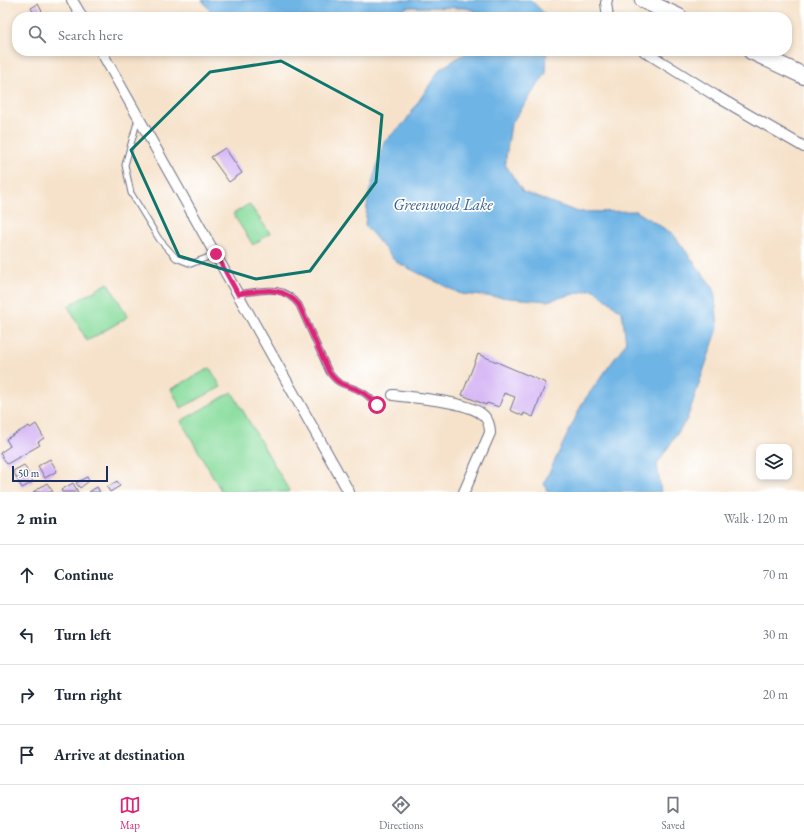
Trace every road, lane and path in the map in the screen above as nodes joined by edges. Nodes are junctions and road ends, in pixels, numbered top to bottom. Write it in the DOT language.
graph roads {
  1 [pos="72,0"];
  2 [pos="607,0"];
  3 [pos="642,0"];
  4 [pos="79,12"];
  5 [pos="607,12"];
  6 [pos="668,12"];
  7 [pos="104,56"];
  8 [pos="652,56"];
  9 [pos="762,56"];
  10 [pos="804,76"];
  11 [pos="139,117"];
  12 [pos="804,147"];
  13 [pos="216,254"];
  14 [pos="238,294"];
  15 [pos="393,395"];
  16 [pos="377,405"];
  17 [pos="349,492"];
  18 [pos="464,492"];
  1 -- 4 [label="street"];
  2 -- 5 [label="street"];
  3 -- 6 [label="main road"];
  7 -- 11 [label="street"];
  8 -- 12 [label="street"];
  9 -- 10 [label="main road"];
  11 -- 13 [label="street"];
  11 -- 13 [label="lane"];
  13 -- 14 [label="street"];
  14 -- 16 [label="lane"];
  14 -- 17 [label="street"];
  15 -- 18 [label="street"];
}
